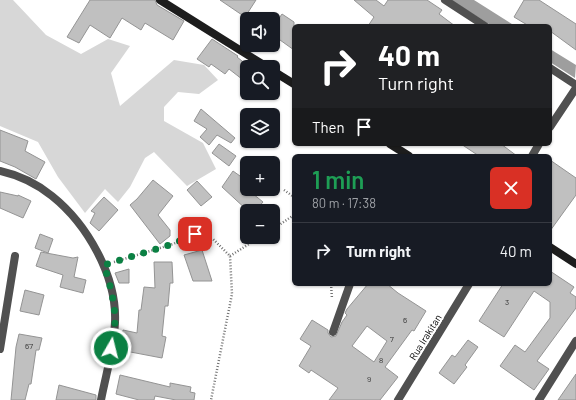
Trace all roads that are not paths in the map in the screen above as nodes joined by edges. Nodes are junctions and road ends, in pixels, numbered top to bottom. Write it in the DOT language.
graph roads {
  1 [pos="160,0"];
  2 [pos="445,0"];
  3 [pos="482,24"];
  4 [pos="256,60"];
  5 [pos="552,69"];
  6 [pos="280,75"];
  7 [pos="292,83"];
  8 [pos="576,85"];
  9 [pos="576,88"];
  10 [pos="552,124"];
  11 [pos="393,146"];
  12 [pos="406,154"];
  13 [pos="0,171"];
  14 [pos="552,248"];
  15 [pos="15,256"];
  16 [pos="576,264"];
  17 [pos="349,286"];
  18 [pos="468,286"];
  19 [pos="333,332"];
  20 [pos="576,341"];
  21 [pos="0,349"];
  22 [pos="102,400"];
  23 [pos="398,400"];
  24 [pos="539,400"];
  1 -- 4 [label="main road"];
  2 -- 3 [label="street"];
  5 -- 8 [label="street"];
  6 -- 7 [label="main road"];
  9 -- 10 [label="street"];
  11 -- 12 [label="main road"];
  13 -- 22 [label="street"];
  14 -- 16 [label="main road"];
  15 -- 21 [label="street"];
  17 -- 19 [label="street"];
  18 -- 23 [label="street, Rua Irakitan"];
  20 -- 24 [label="street"];
}
